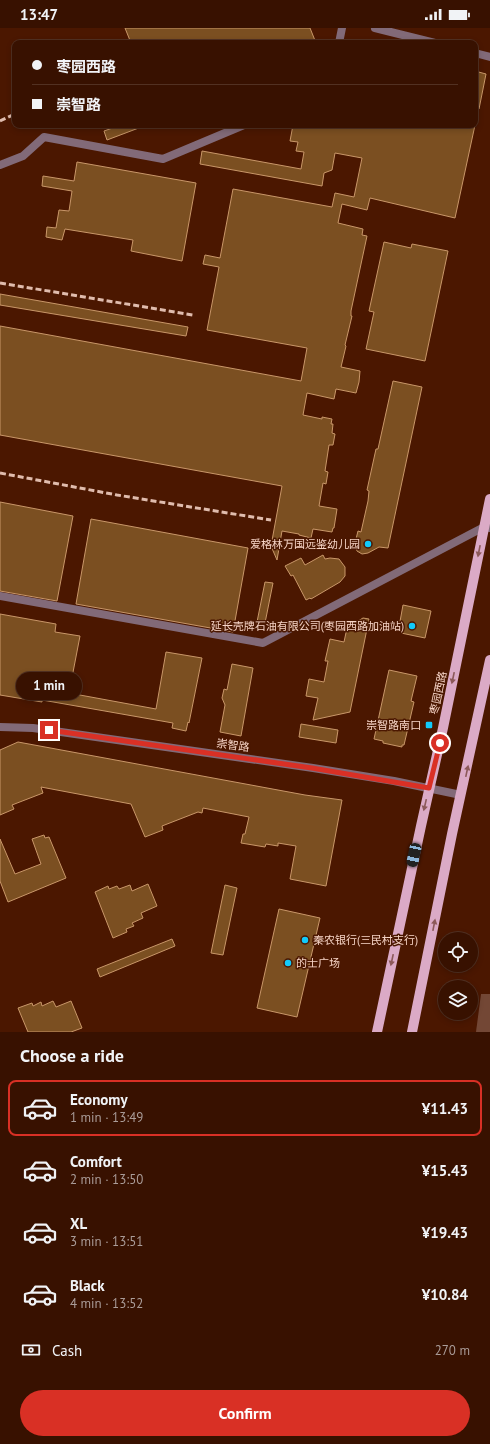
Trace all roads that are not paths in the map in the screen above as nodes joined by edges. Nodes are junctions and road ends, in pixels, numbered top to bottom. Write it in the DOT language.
graph roads {
  1 [pos="342,28"];
  2 [pos="375,28"];
  3 [pos="340,40"];
  4 [pos="423,40"];
  5 [pos="478,54"];
  6 [pos="490,57"];
  7 [pos="237,128"];
  8 [pos="0,165"];
  9 [pos="490,499"];
  10 [pos="487,528"];
  11 [pos="0,596"];
  12 [pos="490,660"];
  13 [pos="0,727"];
  14 [pos="429,788"];
  15 [pos="461,795"];
  16 [pos="377,1032"];
  17 [pos="412,1032"];
  1 -- 3 [label="street"];
  2 -- 4 [label="street"];
  5 -- 6 [label="street"];
  7 -- 8 [label="street"];
  9 -- 10 [label="main road, 枣园西路"];
  10 -- 11 [label="street"];
  10 -- 14 [label="main road, 枣园西路, one-way"];
  15 -- 12 [label="main road, one-way"];
  13 -- 14 [label="street, 崇智路"];
  14 -- 15 [label="street, 崇智路"];
  14 -- 16 [label="main road, 枣园西路, one-way"];
  17 -- 15 [label="main road, one-way"];
}
